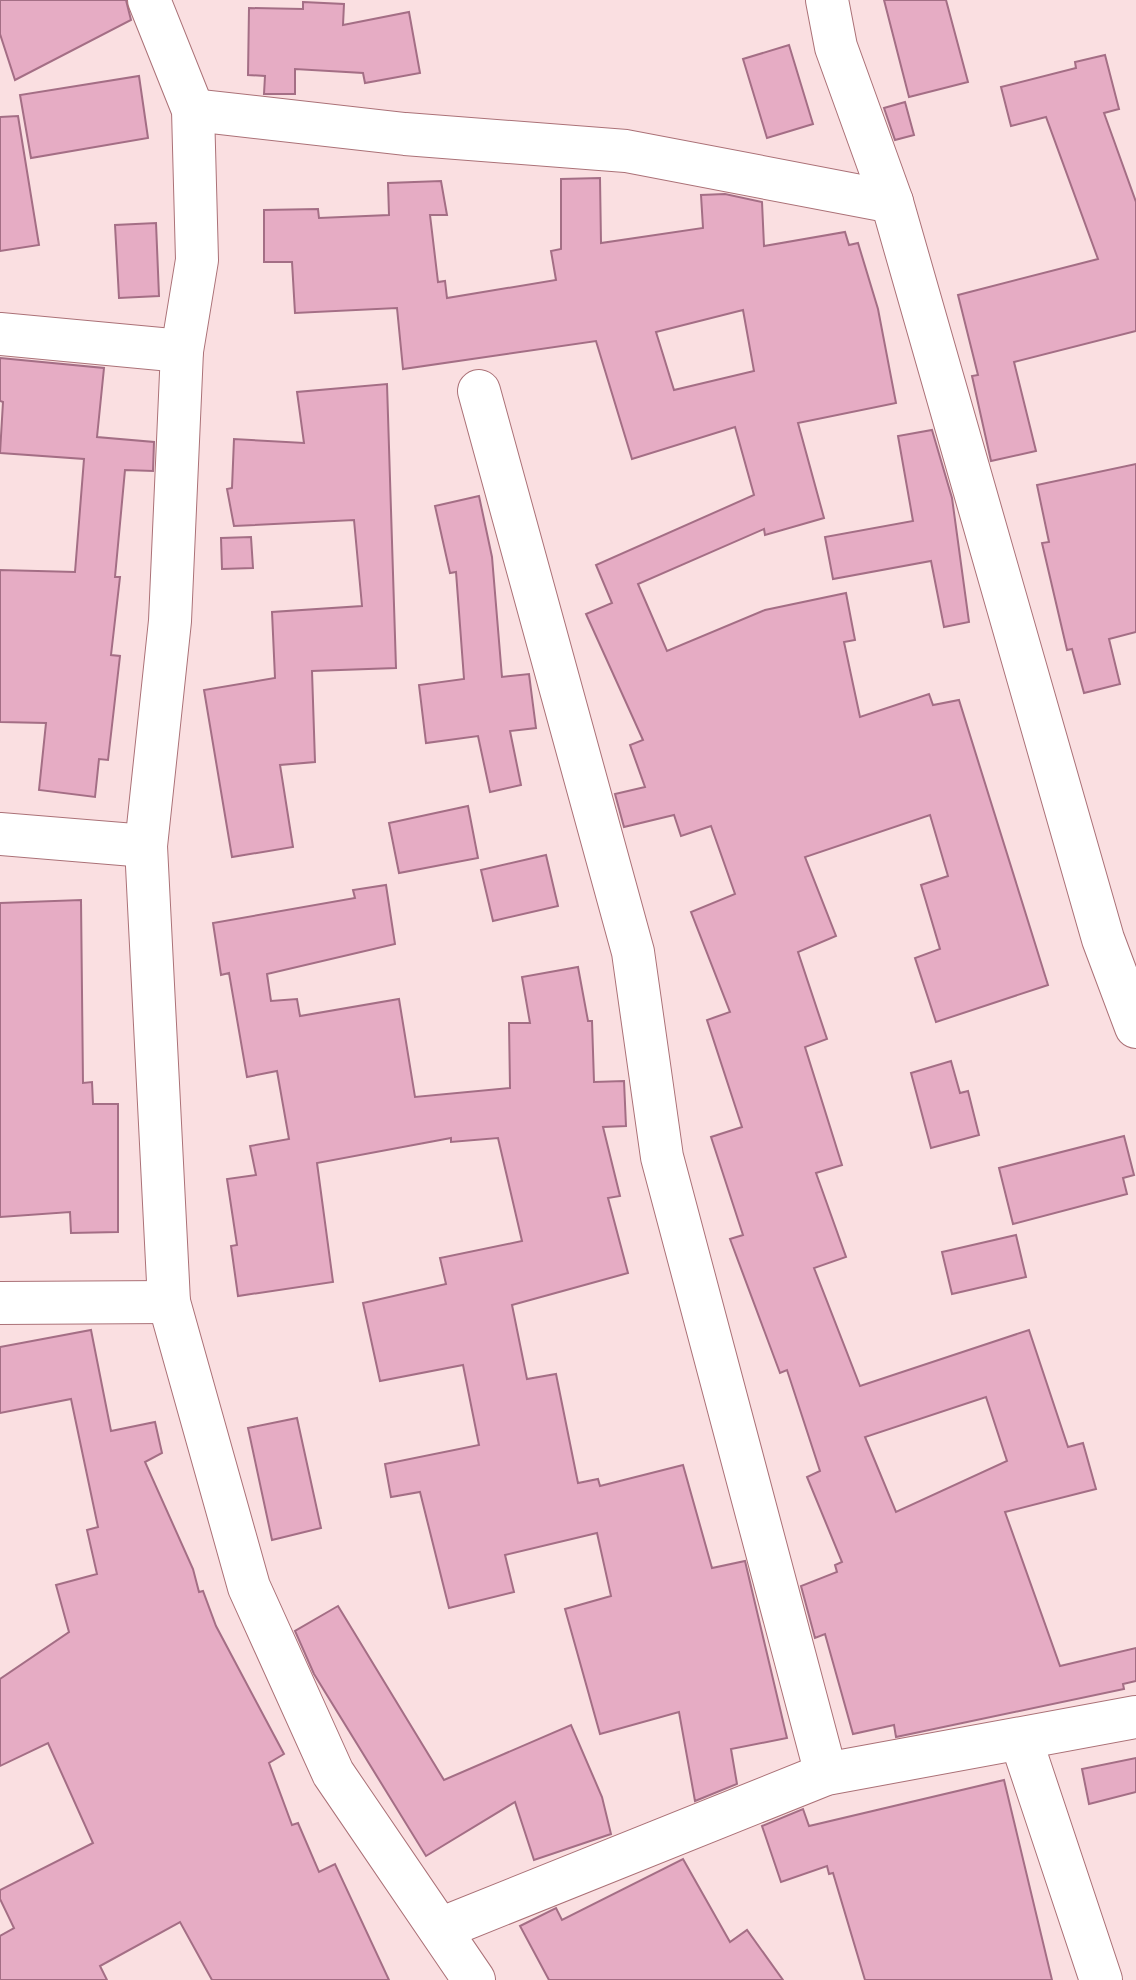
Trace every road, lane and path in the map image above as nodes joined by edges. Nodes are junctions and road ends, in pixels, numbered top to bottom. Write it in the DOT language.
graph roads {
  1 [pos="149,0"];
  2 [pos="827,0"];
  3 [pos="193,110"];
  4 [pos="892,202"];
  5 [pos="0,334"];
  6 [pos="182,351"];
  7 [pos="479,391"];
  8 [pos="0,834"];
  9 [pos="146,846"];
  10 [pos="1136,1027"];
  11 [pos="169,1302"];
  12 [pos="0,1303"];
  13 [pos="1136,1717"];
  14 [pos="1021,1740"];
  15 [pos="826,1774"];
  16 [pos="440,1929"];
  17 [pos="474,1980"];
  18 [pos="1101,1980"];
  1 -- 3 [label="street"];
  2 -- 4 [label="street"];
  3 -- 4 [label="street"];
  3 -- 6 [label="street"];
  4 -- 10 [label="street"];
  5 -- 6 [label="street"];
  6 -- 9 [label="street"];
  7 -- 15 [label="street"];
  8 -- 9 [label="street"];
  9 -- 11 [label="street"];
  11 -- 12 [label="street"];
  11 -- 16 [label="street"];
  13 -- 14 [label="street"];
  14 -- 15 [label="street"];
  14 -- 18 [label="street"];
  15 -- 16 [label="street"];
  16 -- 17 [label="street"];
}
